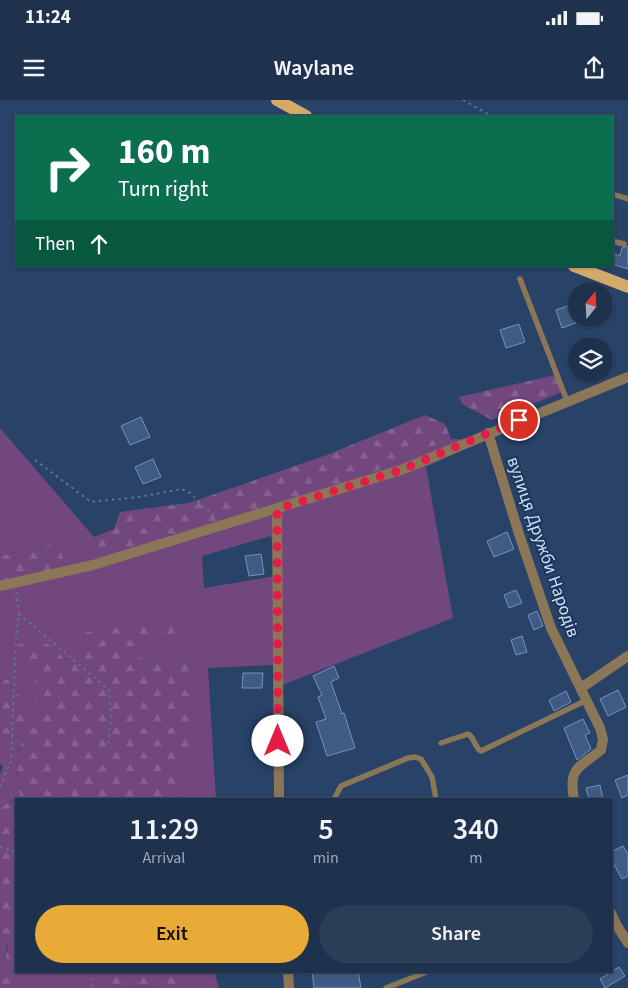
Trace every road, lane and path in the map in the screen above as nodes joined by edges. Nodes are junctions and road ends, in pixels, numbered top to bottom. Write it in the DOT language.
graph roads {
  1 [pos="277,100"];
  2 [pos="463,100"];
  3 [pos="304,115"];
  4 [pos="489,115"];
  5 [pos="614,195"];
  6 [pos="628,199"];
  7 [pos="614,242"];
  8 [pos="624,244"];
  9 [pos="577,267"];
  10 [pos="520,279"];
  11 [pos="628,287"];
  12 [pos="628,377"];
  13 [pos="567,401"];
  14 [pos="488,433"];
  15 [pos="34,460"];
  16 [pos="277,509"];
  17 [pos="224,525"];
  18 [pos="15,582"];
  19 [pos="0,586"];
  20 [pos="19,614"];
  21 [pos="628,656"];
  22 [pos="581,688"];
  23 [pos="587,700"];
  24 [pos="441,743"];
  25 [pos="108,746"];
  26 [pos="0,786"];
  27 [pos="279,798"];
  28 [pos="335,798"];
  29 [pos="436,798"];
  30 [pos="574,798"];
  31 [pos="0,847"];
  32 [pos="15,852"];
  33 [pos="613,918"];
  34 [pos="628,943"];
  35 [pos="90,973"];
  36 [pos="288,973"];
  37 [pos="424,973"];
  38 [pos="92,988"];
  39 [pos="289,988"];
  40 [pos="386,988"];
  1 -- 3 [label="main road"];
  2 -- 4 [label="path"];
  5 -- 6 [label="lane"];
  7 -- 8 [label="lane"];
  9 -- 11 [label="main road"];
  10 -- 13 [label="lane"];
  12 -- 13 [label="street"];
  13 -- 14 [label="street"];
  14 -- 16 [label="street"];
  14 -- 22 [label="street, вулиця Дружби Народів"];
  15 -- 17 [label="path"];
  16 -- 17 [label="street"];
  16 -- 27 [label="street"];
  17 -- 18 [label="street"];
  18 -- 19 [label="street"];
  18 -- 20 [label="path"];
  20 -- 25 [label="path"];
  20 -- 26 [label="path"];
  21 -- 22 [label="street"];
  22 -- 23 [label="street, вулиця Дружби Народів"];
  23 -- 24 [label="lane"];
  23 -- 30 [label="street, вулиця Дружби Народів"];
  28 -- 29 [label="lane"];
  31 -- 32 [label="path"];
  33 -- 34 [label="street"];
  35 -- 38 [label="path"];
  36 -- 39 [label="street"];
  37 -- 40 [label="lane"];
}
